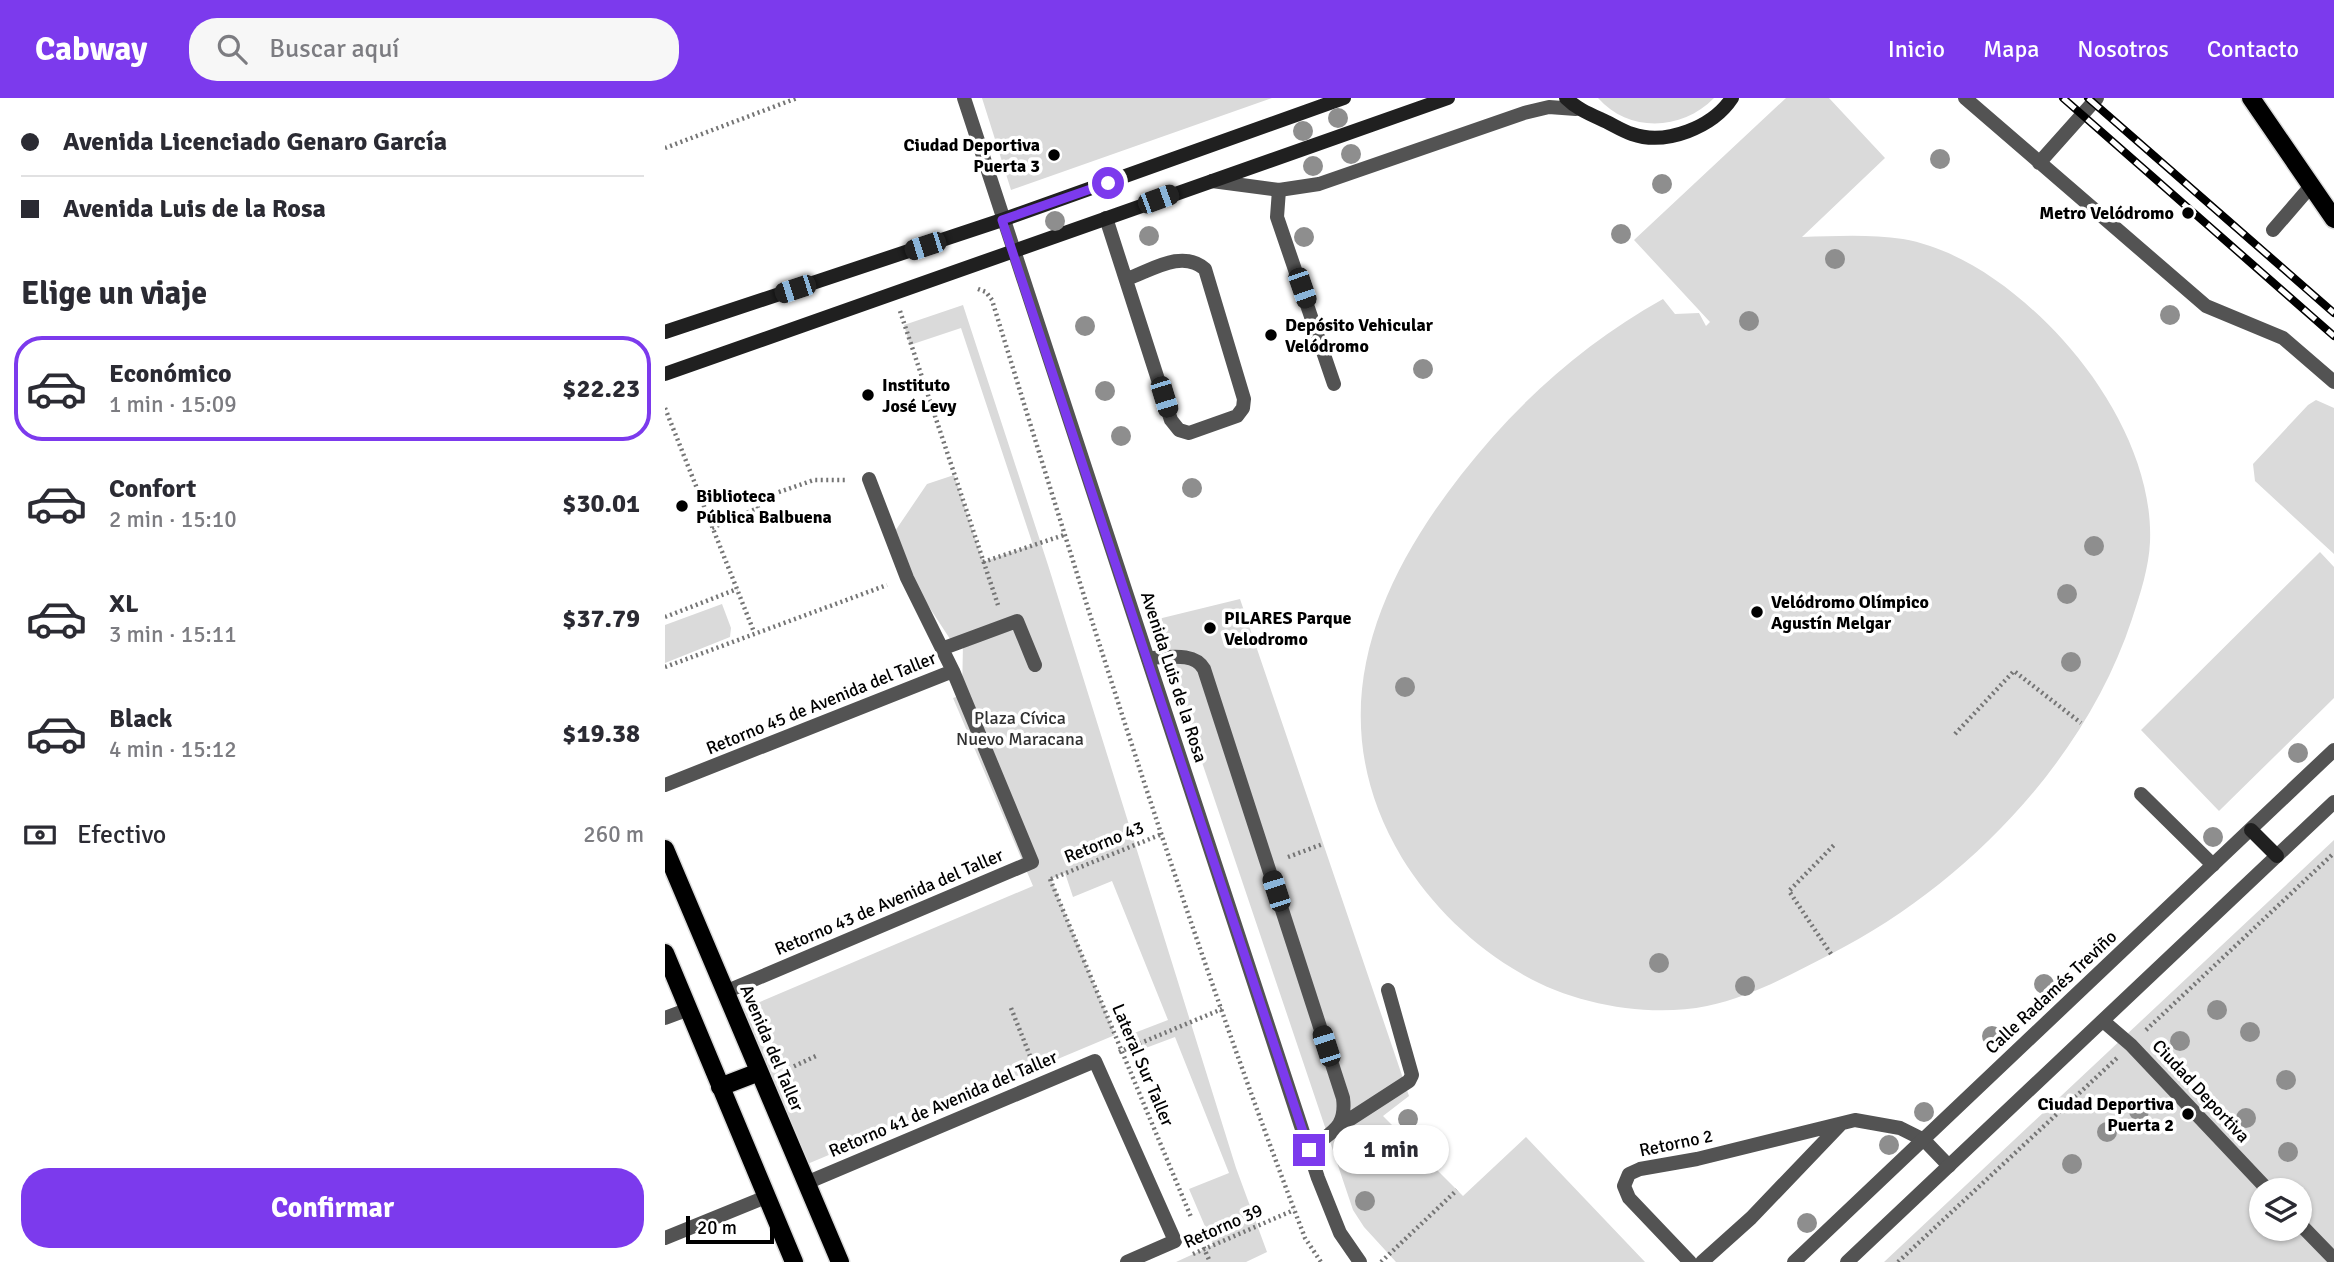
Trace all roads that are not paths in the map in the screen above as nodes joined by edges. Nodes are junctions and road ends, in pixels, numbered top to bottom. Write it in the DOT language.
graph roads {
  1 [pos="964,98"];
  2 [pos="1344,98"];
  3 [pos="1448,98"];
  4 [pos="1732,98"];
  5 [pos="1965,98"];
  6 [pos="2097,98"];
  7 [pos="2251,98"];
  8 [pos="1571,103"];
  9 [pos="2039,163"];
  10 [pos="1210,181"];
  11 [pos="2311,186"];
  12 [pos="1279,190"];
  13 [pos="1106,218"];
  14 [pos="2334,219"];
  15 [pos="1002,220"];
  16 [pos="2273,230"];
  17 [pos="1014,252"];
  18 [pos="1127,279"];
  19 [pos="665,332"];
  20 [pos="665,374"];
  21 [pos="2334,383"];
  22 [pos="1335,384"];
  23 [pos="870,479"];
  24 [pos="944,648"];
  25 [pos="1148,658"];
  26 [pos="1035,665"];
  27 [pos="953,671"];
  28 [pos="2334,750"];
  29 [pos="665,785"];
  30 [pos="2141,794"];
  31 [pos="2334,802"];
  32 [pos="2251,830"];
  33 [pos="665,849"];
  34 [pos="2277,856"];
  35 [pos="2213,865"];
  36 [pos="665,953"];
  37 [pos="1388,990"];
  38 [pos="725,992"];
  39 [pos="689,1009"];
  40 [pos="665,1018"];
  41 [pos="2103,1021"];
  42 [pos="761,1077"];
  43 [pos="720,1087"];
  44 [pos="1842,1123"];
  45 [pos="1341,1125"];
  46 [pos="1924,1140"];
  47 [pos="1309,1150"];
  48 [pos="1948,1166"];
  49 [pos="2257,1178"];
  50 [pos="806,1183"];
  51 [pos="766,1197"];
  52 [pos="2312,1236"];
  53 [pos="665,1238"];
  54 [pos="2334,1259"];
  55 [pos="794,1262"];
  56 [pos="840,1262"];
  57 [pos="1128,1262"];
  58 [pos="1360,1262"];
  59 [pos="1690,1262"];
  60 [pos="1702,1262"];
  61 [pos="1794,1262"];
  62 [pos="1847,1262"];
  1 -- 15 [label="street, Avenida Luis de la Rosa"];
  2 -- 15 [label="street"];
  3 -- 10 [label="street"];
  4 -- 8 [label="street"];
  5 -- 9 [label="street"];
  6 -- 9 [label="street"];
  7 -- 11 [label="main road"];
  8 -- 12 [label="street"];
  9 -- 21 [label="street"];
  10 -- 12 [label="street"];
  10 -- 13 [label="street"];
  11 -- 14 [label="main road"];
  11 -- 16 [label="street"];
  12 -- 22 [label="street"];
  13 -- 17 [label="street"];
  13 -- 18 [label="street"];
  15 -- 17 [label="street, Avenida Luis de la Rosa"];
  15 -- 19 [label="street"];
  17 -- 20 [label="street"];
  17 -- 25 [label="street, Avenida Luis de la Rosa"];
  18 -- 18 [label="street"];
  23 -- 24 [label="street, Retorno 45 de Avenida del Taller"];
  24 -- 26 [label="street"];
  24 -- 27 [label="street, Retorno 45 de Avenida del Taller"];
  25 -- 45 [label="street"];
  25 -- 47 [label="street, Avenida Luis de la Rosa"];
  27 -- 29 [label="street, Retorno 45 de Avenida del Taller"];
  27 -- 38 [label="street, Retorno 43 de Avenida del Taller"];
  28 -- 32 [label="street, Calle Radamés Treviño"];
  30 -- 35 [label="street"];
  31 -- 34 [label="street"];
  32 -- 34 [label="street"];
  32 -- 35 [label="street, Calle Radamés Treviño"];
  33 -- 38 [label="main road, Avenida del Taller"];
  34 -- 41 [label="street"];
  35 -- 46 [label="street, Calle Radamés Treviño"];
  36 -- 39 [label="main road"];
  37 -- 45 [label="street"];
  38 -- 42 [label="main road, Avenida del Taller"];
  39 -- 40 [label="street"];
  39 -- 43 [label="main road"];
  41 -- 48 [label="street"];
  41 -- 49 [label="street, Ciudad Deportiva"];
  42 -- 43 [label="main road"];
  42 -- 50 [label="main road, Avenida del Taller"];
  43 -- 51 [label="main road"];
  44 -- 46 [label="street, Retorno 2"];
  44 -- 59 [label="street, Retorno 2"];
  44 -- 60 [label="street"];
  45 -- 47 [label="street"];
  46 -- 48 [label="street"];
  46 -- 61 [label="street, Calle Radamés Treviño"];
  47 -- 58 [label="street, Avenida Luis de la Rosa"];
  48 -- 62 [label="street"];
  50 -- 56 [label="main road, Avenida del Taller"];
  50 -- 57 [label="street, Retorno 41 de Avenida del Taller"];
  51 -- 53 [label="street"];
  51 -- 55 [label="main road"];
  52 -- 54 [label="street"];
}
